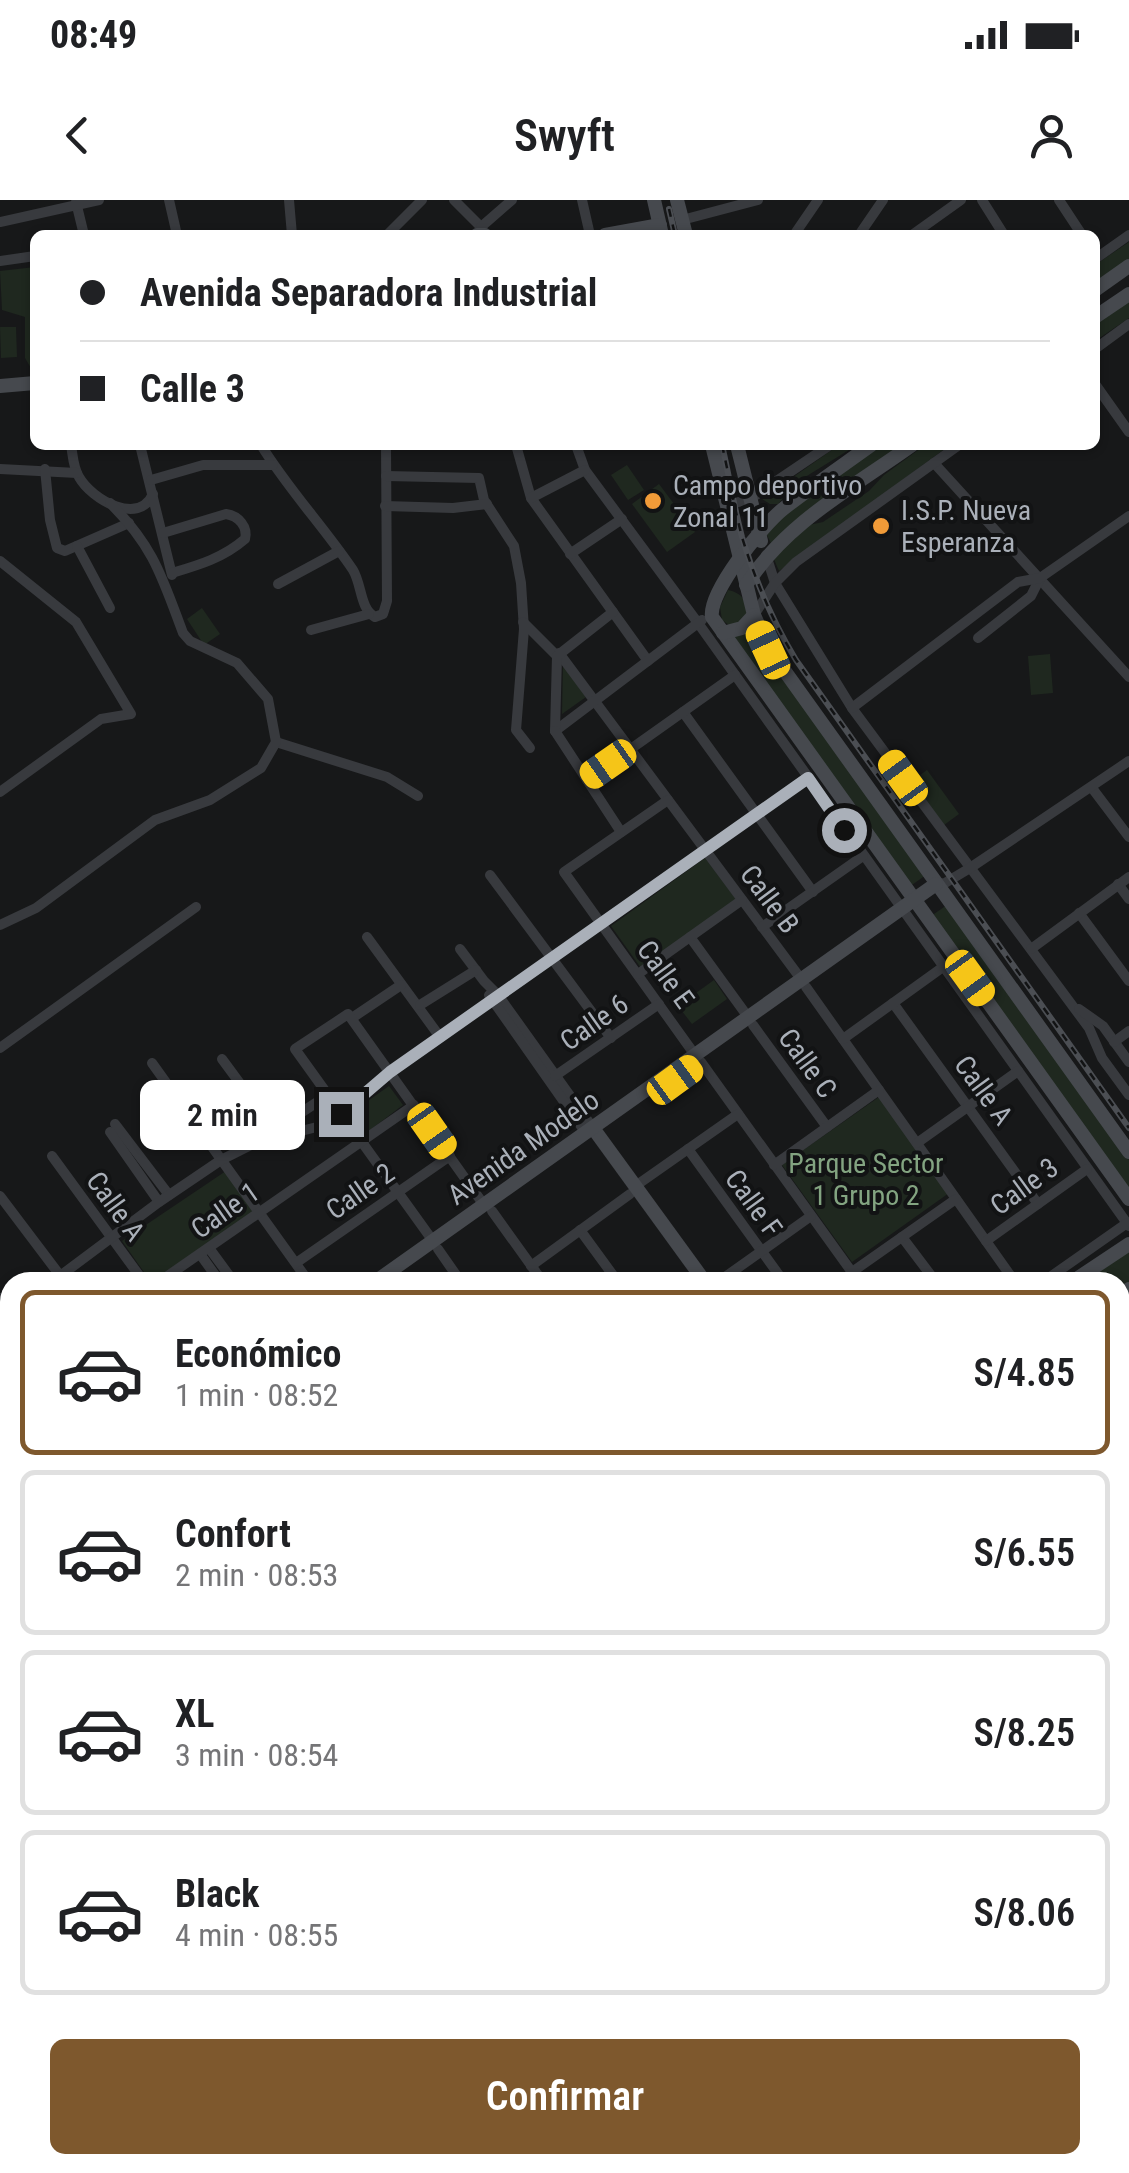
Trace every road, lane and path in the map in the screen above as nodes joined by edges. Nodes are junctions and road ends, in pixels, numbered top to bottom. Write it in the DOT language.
graph roads {
  1 [pos="100,200"];
  2 [pos="169,200"];
  3 [pos="290,200"];
  4 [pos="422,200"];
  5 [pos="454,200"];
  6 [pos="512,200"];
  7 [pos="582,200"];
  8 [pos="654,200"];
  9 [pos="678,200"];
  10 [pos="758,200"];
  11 [pos="818,200"];
  12 [pos="883,200"];
  13 [pos="961,200"];
  14 [pos="982,200"];
  15 [pos="1059,200"];
  16 [pos="76,202"];
  17 [pos="0,222"];
  18 [pos="684,227"];
  19 [pos="83,230"];
  20 [pos="176,230"];
  21 [pos="292,230"];
  22 [pos="391,230"];
  23 [pos="479,230"];
  24 [pos="484,230"];
  25 [pos="589,230"];
  26 [pos="661,230"];
  27 [pos="797,230"];
  28 [pos="862,230"];
  29 [pos="929,230"];
  30 [pos="1001,230"];
  31 [pos="1079,230"];
  32 [pos="1129,235"];
  33 [pos="1100,254"];
  34 [pos="30,257"];
  35 [pos="0,260"];
  36 [pos="1129,266"];
  37 [pos="1100,286"];
  38 [pos="1129,294"];
  39 [pos="1100,314"];
  40 [pos="1129,324"];
  41 [pos="1100,344"];
  42 [pos="30,383"];
  43 [pos="0,386"];
  44 [pos="1100,391"];
  45 [pos="1129,432"];
  46 [pos="73,450"];
  47 [pos="142,450"];
  48 [pos="264,450"];
  49 [pos="386,450"];
  50 [pos="517,450"];
  51 [pos="578,450"];
  52 [pos="713,450"];
  53 [pos="738,450"];
  54 [pos="823,450"];
  55 [pos="864,450"];
  56 [pos="905,450"];
  57 [pos="952,450"];
  58 [pos="934,463"];
  59 [pos="273,465"];
  60 [pos="0,469"];
  61 [pos="44,469"];
  62 [pos="585,470"];
  63 [pos="76,473"];
  64 [pos="386,476"];
  65 [pos="151,480"];
  66 [pos="154,493"];
  67 [pos="530,498"];
  68 [pos="750,499"];
  69 [pos="110,504"];
  70 [pos="487,504"];
  71 [pos="727,505"];
  72 [pos="385,506"];
  73 [pos="782,510"];
  74 [pos="1129,516"];
  75 [pos="622,518"];
  76 [pos="130,523"];
  77 [pos="163,533"];
  78 [pos="759,534"];
  79 [pos="77,546"];
  80 [pos="339,551"];
  81 [pos="570,554"];
  82 [pos="766,555"];
  83 [pos="0,561"];
  84 [pos="739,562"];
  85 [pos="172,572"];
  86 [pos="1040,578"];
  87 [pos="775,583"];
  88 [pos="278,584"];
  89 [pos="722,585"];
  90 [pos="172,596"];
  91 [pos="750,600"];
  92 [pos="110,608"];
  93 [pos="710,611"];
  94 [pos="612,612"];
  95 [pos="369,614"];
  96 [pos="523,622"];
  97 [pos="698,623"];
  98 [pos="310,630"];
  99 [pos="723,633"];
  100 [pos="978,638"];
  101 [pos="558,654"];
  102 [pos="648,661"];
  103 [pos="1127,670"];
  104 [pos="735,675"];
  105 [pos="595,701"];
  106 [pos="852,708"];
  107 [pos="682,712"];
  108 [pos="555,731"];
  109 [pos="276,742"];
  110 [pos="530,748"];
  111 [pos="630,749"];
  112 [pos="1129,761"];
  113 [pos="808,778"];
  114 [pos="587,780"];
  115 [pos="1092,788"];
  116 [pos="0,792"];
  117 [pos="418,796"];
  118 [pos="668,800"];
  119 [pos="757,814"];
  120 [pos="1125,822"];
  121 [pos="621,832"];
  122 [pos="1129,837"];
  123 [pos="705,850"];
  124 [pos="863,856"];
  125 [pos="970,868"];
  126 [pos="490,875"];
  127 [pos="1129,877"];
  128 [pos="1118,884"];
  129 [pos="941,886"];
  130 [pos="813,892"];
  131 [pos="1129,899"];
  132 [pos="742,900"];
  133 [pos="196,906"];
  134 [pos="910,907"];
  135 [pos="1079,914"];
  136 [pos="601,923"];
  137 [pos="0,924"];
  138 [pos="762,927"];
  139 [pos="367,937"];
  140 [pos="690,937"];
  141 [pos="460,948"];
  142 [pos="1031,949"];
  143 [pos="552,956"];
  144 [pos="943,967"];
  145 [pos="476,970"];
  146 [pos="638,974"];
  147 [pos="1129,981"];
  148 [pos="804,983"];
  149 [pos="401,985"];
  150 [pos="494,997"];
  151 [pos="1070,1002"];
  152 [pos="893,1003"];
  153 [pos="659,1004"];
  154 [pos="420,1006"];
  155 [pos="352,1018"];
  156 [pos="750,1021"];
  157 [pos="1129,1031"];
  158 [pos="440,1036"];
  159 [pos="611,1038"];
  160 [pos="843,1038"];
  161 [pos="1121,1044"];
  162 [pos="0,1048"];
  163 [pos="698,1058"];
  164 [pos="222,1059"];
  165 [pos="1129,1062"];
  166 [pos="152,1063"];
  167 [pos="1018,1071"];
  168 [pos="390,1072"];
  169 [pos="556,1076"];
  170 [pos="879,1090"];
  171 [pos="1129,1094"];
  172 [pos="328,1095"];
  173 [pos="414,1106"];
  174 [pos="968,1107"];
  175 [pos="738,1114"];
  176 [pos="343,1117"];
  177 [pos="826,1127"];
  178 [pos="112,1128"];
  179 [pos="274,1131"];
  180 [pos="592,1135"];
  181 [pos="257,1142"];
  182 [pos="362,1142"];
  183 [pos="917,1143"];
  184 [pos="688,1150"];
  185 [pos="1129,1152"];
  186 [pos="52,1156"];
  187 [pos="450,1156"];
  188 [pos="222,1160"];
  189 [pos="774,1164"];
  190 [pos="1088,1168"];
  191 [pos="632,1191"];
  192 [pos="399,1192"];
  193 [pos="0,1196"];
  194 [pos="956,1198"];
  195 [pos="164,1199"];
  196 [pos="1129,1199"];
  197 [pos="1038,1204"];
  198 [pos="488,1208"];
  199 [pos="260,1213"];
  200 [pos="812,1216"];
  201 [pos="1128,1224"];
  202 [pos="580,1230"];
  203 [pos="902,1237"];
  204 [pos="113,1240"];
  205 [pos="986,1241"];
  206 [pos="1129,1244"];
  207 [pos="436,1245"];
  208 [pos="204,1251"];
  209 [pos="762,1252"];
  210 [pos="296,1264"];
  211 [pos="531,1266"];
  212 [pos="53,1272"];
  213 [pos="70,1272"];
  214 [pos="137,1272"];
  215 [pos="174,1272"];
  216 [pos="215,1272"];
  217 [pos="224,1272"];
  218 [pos="302,1272"];
  219 [pos="391,1272"];
  220 [pos="403,1272"];
  221 [pos="454,1272"];
  222 [pos="536,1272"];
  223 [pos="611,1272"];
  224 [pos="688,1272"];
  225 [pos="697,1272"];
  226 [pos="733,1272"];
  227 [pos="777,1272"];
  228 [pos="852,1272"];
  229 [pos="863,1272"];
  230 [pos="928,1272"];
  231 [pos="1008,1272"];
  232 [pos="1058,1272"];
  233 [pos="1087,1272"];
  1 -- 16 [label="street"];
  2 -- 20 [label="street"];
  3 -- 21 [label="street"];
  4 -- 22 [label="street"];
  5 -- 23 [label="street"];
  6 -- 24 [label="street"];
  7 -- 25 [label="street"];
  8 -- 26 [label="main road"];
  9 -- 18 [label="main road"];
  10 -- 18 [label="street"];
  11 -- 27 [label="street"];
  12 -- 28 [label="street"];
  13 -- 29 [label="street"];
  14 -- 30 [label="street"];
  15 -- 31 [label="street"];
  16 -- 17 [label="street"];
  16 -- 19 [label="street"];
  32 -- 33 [label="street"];
  34 -- 35 [label="street"];
  36 -- 37 [label="main road"];
  38 -- 39 [label="main road"];
  40 -- 41 [label="street"];
  42 -- 43 [label="main road"];
  44 -- 45 [label="street"];
  46 -- 63 [label="street"];
  47 -- 65 [label="street"];
  48 -- 59 [label="street"];
  49 -- 64 [label="street"];
  50 -- 67 [label="street"];
  51 -- 62 [label="street"];
  52 -- 71 [label="main road"];
  53 -- 68 [label="main road"];
  54 -- 68 [label="street"];
  55 -- 73 [label="main road"];
  56 -- 82 [label="main road"];
  57 -- 58 [label="street"];
  58 -- 86 [label="street"];
  58 -- 87 [label="street"];
  59 -- 65 [label="street"];
  59 -- 80 [label="street"];
  60 -- 61 [label="street"];
  61 -- 63 [label="street"];
  61 -- 79 [label="street"];
  62 -- 67 [label="street"];
  62 -- 75 [label="street"];
  63 -- 69 [label="street"];
  64 -- 70 [label="street"];
  64 -- 72 [label="street"];
  65 -- 66 [label="street"];
  66 -- 69 [label="street"];
  66 -- 77 [label="street"];
  67 -- 81 [label="street"];
  68 -- 71 [label="street"];
  68 -- 73 [label="main road"];
  68 -- 78 [label="main road"];
  69 -- 76 [label="street"];
  70 -- 72 [label="street"];
  70 -- 96 [label="street"];
  71 -- 84 [label="main road"];
  72 -- 95 [label="street"];
  73 -- 78 [label="main road"];
  74 -- 86 [label="street"];
  75 -- 81 [label="street"];
  75 -- 97 [label="street"];
  76 -- 79 [label="street"];
  76 -- 90 [label="street"];
  77 -- 85 [label="street"];
  77 -- 85 [label="street"];
  78 -- 82 [label="main road"];
  78 -- 84 [label="main road"];
  79 -- 92 [label="street"];
  80 -- 88 [label="street"];
  80 -- 95 [label="street"];
  81 -- 94 [label="street"];
  82 -- 87 [label="street"];
  82 -- 91 [label="main road"];
  83 -- 116 [label="street"];
  84 -- 89 [label="main road"];
  84 -- 91 [label="main road"];
  85 -- 90 [label="street"];
  86 -- 100 [label="street"];
  86 -- 103 [label="street"];
  86 -- 106 [label="street"];
  87 -- 91 [label="street"];
  87 -- 106 [label="street"];
  89 -- 91 [label="main road"];
  89 -- 93 [label="main road"];
  90 -- 109 [label="street"];
  91 -- 99 [label="main road"];
  91 -- 129 [label="main road"];
  93 -- 97 [label="street"];
  93 -- 99 [label="main road"];
  94 -- 101 [label="street"];
  94 -- 102 [label="street"];
  95 -- 98 [label="street"];
  96 -- 101 [label="street, Calle B"];
  96 -- 110 [label="street"];
  97 -- 102 [label="street"];
  97 -- 104 [label="street"];
  99 -- 134 [label="main road"];
  101 -- 105 [label="street, Calle B"];
  101 -- 108 [label="street"];
  102 -- 105 [label="street"];
  104 -- 107 [label="street"];
  104 -- 113 [label="street"];
  105 -- 108 [label="street"];
  105 -- 111 [label="street, Calle B"];
  106 -- 125 [label="street"];
  107 -- 111 [label="street"];
  107 -- 119 [label="street"];
  108 -- 114 [label="street"];
  109 -- 117 [label="street"];
  109 -- 137 [label="street"];
  111 -- 114 [label="street"];
  111 -- 118 [label="street, Calle B"];
  112 -- 115 [label="street, Avenida Modelo"];
  113 -- 119 [label="street"];
  113 -- 124 [label="street"];
  114 -- 121 [label="street"];
  115 -- 120 [label="street"];
  115 -- 125 [label="street, Avenida Modelo"];
  118 -- 121 [label="street"];
  118 -- 123 [label="street, Calle B"];
  119 -- 123 [label="street"];
  119 -- 130 [label="street"];
  120 -- 122 [label="street"];
  121 -- 136 [label="street, Calle E"];
  123 -- 132 [label="street, Calle B"];
  123 -- 136 [label="street"];
  124 -- 130 [label="street"];
  124 -- 134 [label="street"];
  125 -- 129 [label="street, Avenida Modelo"];
  125 -- 142 [label="street"];
  126 -- 143 [label="street"];
  127 -- 128 [label="street"];
  128 -- 131 [label="street"];
  128 -- 135 [label="street"];
  129 -- 134 [label="main road, Avenida Modelo"];
  129 -- 185 [label="main road"];
  130 -- 138 [label="street"];
  132 -- 138 [label="street, Calle B"];
  132 -- 140 [label="street"];
  133 -- 162 [label="street"];
  134 -- 144 [label="street"];
  134 -- 148 [label="main road, Avenida Modelo"];
  134 -- 196 [label="main road"];
  135 -- 142 [label="street"];
  135 -- 147 [label="street"];
  136 -- 143 [label="street"];
  136 -- 146 [label="street, Calle E"];
  138 -- 148 [label="street, Calle B"];
  139 -- 149 [label="street"];
  140 -- 146 [label="street"];
  140 -- 156 [label="street, Calle C"];
  141 -- 145 [label="street"];
  142 -- 151 [label="street"];
  143 -- 150 [label="street"];
  143 -- 159 [label="street"];
  144 -- 152 [label="street"];
  144 -- 167 [label="street"];
  145 -- 150 [label="street"];
  145 -- 154 [label="street"];
  146 -- 153 [label="street, Calle E"];
  148 -- 156 [label="main road, Avenida Modelo"];
  148 -- 160 [label="street, Calle B"];
  149 -- 154 [label="street"];
  149 -- 155 [label="street"];
  150 -- 158 [label="street"];
  150 -- 169 [label="street"];
  150 -- 180 [label="street"];
  151 -- 161 [label="street"];
  151 -- 171 [label="street"];
  152 -- 160 [label="street"];
  152 -- 174 [label="street, Calle A"];
  153 -- 159 [label="street, Calle 6"];
  153 -- 163 [label="street, Calle E"];
  154 -- 158 [label="street"];
  155 -- 168 [label="street"];
  155 -- 172 [label="street"];
  156 -- 163 [label="main road, Avenida Modelo"];
  156 -- 177 [label="street, Calle C"];
  157 -- 161 [label="street"];
  158 -- 168 [label="street"];
  159 -- 169 [label="street, Calle 6"];
  160 -- 170 [label="street, Calle B"];
  161 -- 165 [label="street"];
  163 -- 175 [label="street, Calle E"];
  163 -- 180 [label="main road, Avenida Modelo"];
  164 -- 179 [label="street"];
  166 -- 188 [label="street"];
  167 -- 174 [label="street"];
  167 -- 190 [label="street"];
  168 -- 173 [label="street"];
  168 -- 176 [label="street"];
  169 -- 180 [label="street"];
  170 -- 177 [label="street"];
  170 -- 183 [label="street, Calle B"];
  172 -- 176 [label="street"];
  172 -- 179 [label="street"];
  173 -- 182 [label="street, Calle 1"];
  173 -- 187 [label="street"];
  174 -- 183 [label="street"];
  174 -- 197 [label="street, Calle A"];
  175 -- 184 [label="street"];
  175 -- 189 [label="street, Calle E"];
  176 -- 181 [label="street"];
  176 -- 182 [label="street"];
  177 -- 189 [label="street"];
  178 -- 195 [label="street"];
  179 -- 181 [label="street"];
  180 -- 191 [label="main road"];
  180 -- 198 [label="main road, Avenida Modelo"];
  181 -- 188 [label="street"];
  182 -- 192 [label="street"];
  182 -- 199 [label="street, Calle 1"];
  183 -- 194 [label="street, Calle B"];
  184 -- 191 [label="street"];
  184 -- 209 [label="street, Calle F"];
  186 -- 204 [label="street, Calle A"];
  187 -- 192 [label="street, Calle 2"];
  187 -- 198 [label="street"];
  188 -- 195 [label="street"];
  188 -- 199 [label="street"];
  189 -- 200 [label="street, Calle E"];
  190 -- 197 [label="street, Calle 3"];
  190 -- 201 [label="street"];
  191 -- 202 [label="street"];
  191 -- 224 [label="main road"];
  191 -- 225 [label="main road"];
  192 -- 207 [label="street"];
  192 -- 210 [label="street, Calle 2"];
  193 -- 212 [label="street"];
  194 -- 203 [label="street"];
  194 -- 205 [label="street, Calle B"];
  195 -- 204 [label="street"];
  197 -- 205 [label="street, Calle 3"];
  198 -- 207 [label="main road, Avenida Modelo"];
  198 -- 211 [label="street"];
  199 -- 208 [label="street, Calle 1"];
  199 -- 210 [label="street"];
  200 -- 209 [label="street"];
  200 -- 228 [label="street, Calle E"];
  201 -- 232 [label="street"];
  202 -- 211 [label="street"];
  202 -- 223 [label="street"];
  203 -- 229 [label="street"];
  203 -- 230 [label="street"];
  204 -- 213 [label="street"];
  204 -- 214 [label="street, Calle A"];
  205 -- 231 [label="street, Calle B"];
  206 -- 233 [label="main road"];
  207 -- 219 [label="main road, Avenida Modelo"];
  207 -- 220 [label="main road, Avenida Modelo"];
  207 -- 221 [label="street"];
  208 -- 215 [label="street, Calle 1"];
  208 -- 216 [label="street"];
  208 -- 217 [label="street"];
  209 -- 226 [label="street"];
  209 -- 227 [label="street, Calle F"];
  210 -- 218 [label="street"];
  211 -- 222 [label="street"];
}
